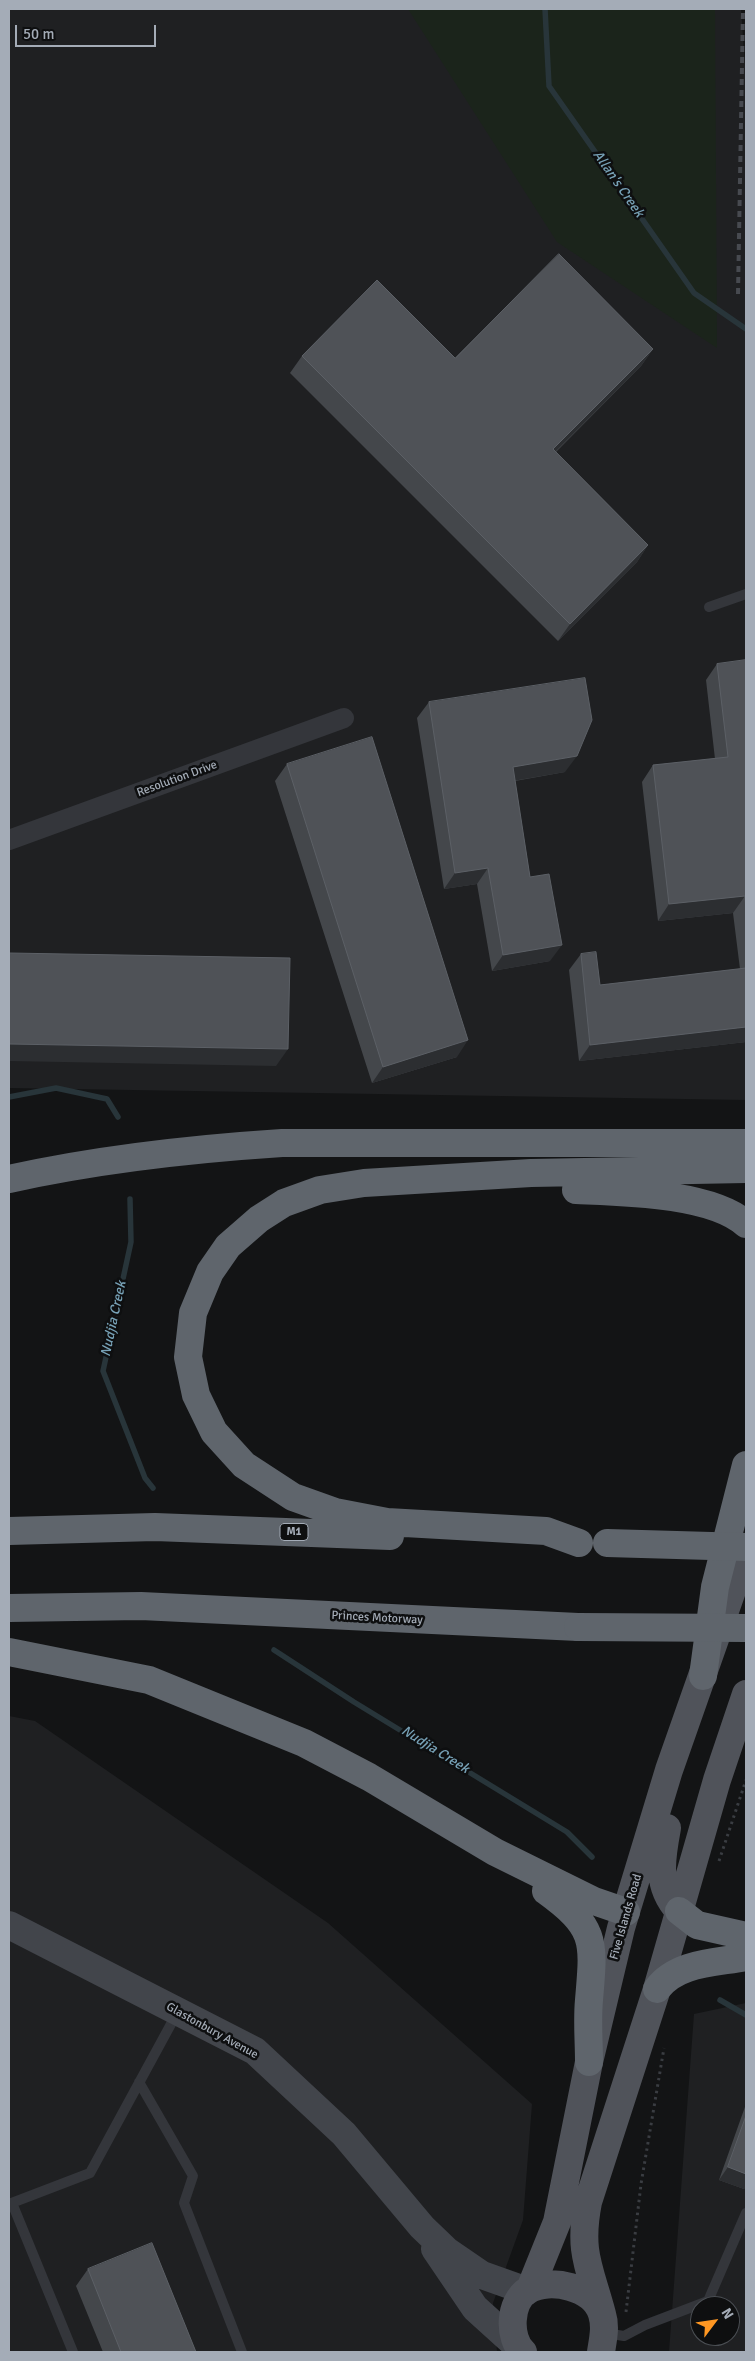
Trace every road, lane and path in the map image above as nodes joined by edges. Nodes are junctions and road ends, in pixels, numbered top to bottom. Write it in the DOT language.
graph roads {
  1 [pos="746,594"];
  2 [pos="709,607"];
  3 [pos="344,718"];
  4 [pos="9,840"];
  5 [pos="746,1143"];
  6 [pos="746,1169"];
  7 [pos="474,1177"];
  8 [pos="9,1179"];
  9 [pos="746,1224"];
  10 [pos="746,1465"];
  11 [pos="9,1530"];
  12 [pos="579,1543"];
  13 [pos="746,1547"];
  14 [pos="746,1551"];
  15 [pos="9,1608"];
  16 [pos="746,1628"];
  17 [pos="9,1652"];
  18 [pos="704,1676"];
  19 [pos="746,1694"];
  20 [pos="684,1731"];
  21 [pos="495,1852"];
  22 [pos="673,1904"];
  23 [pos="626,1912"];
  24 [pos="9,1925"];
  25 [pos="746,1936"];
  26 [pos="746,1957"];
  27 [pos="658,1989"];
  28 [pos="177,2012"];
  29 [pos="666,2040"];
  30 [pos="589,2062"];
  31 [pos="139,2082"];
  32 [pos="10,2203"];
  33 [pos="746,2213"];
  34 [pos="422,2227"];
  35 [pos="529,2290"];
  36 [pos="605,2338"];
  37 [pos="521,2350"];
  38 [pos="73,2352"];
  39 [pos="242,2352"];
  1 -- 2 [label="lane"];
  3 -- 4 [label="street, Resolution Drive"];
  5 -- 8 [label="highway"];
  6 -- 7 [label="highway"];
  7 -- 9 [label="highway"];
  7 -- 12 [label="highway"];
  10 -- 18 [label="highway"];
  11 -- 12 [label="highway, M1"];
  12 -- 13 [label="highway, M1, bridge"];
  14 -- 18 [label="main road, Five Islands Road"];
  15 -- 16 [label="highway, Princes Motorway, bridge"];
  17 -- 21 [label="highway"];
  18 -- 20 [label="main road, Five Islands Road"];
  19 -- 22 [label="main road"];
  20 -- 22 [label="main road"];
  20 -- 23 [label="main road, Five Islands Road"];
  21 -- 23 [label="highway"];
  21 -- 30 [label="highway"];
  22 -- 23 [label="main road"];
  22 -- 25 [label="highway"];
  22 -- 27 [label="main road"];
  23 -- 30 [label="main road, Five Islands Road"];
  24 -- 28 [label="main road, Glastonbury Avenue"];
  26 -- 27 [label="highway"];
  27 -- 36 [label="main road"];
  28 -- 31 [label="lane"];
  28 -- 34 [label="main road, Glastonbury Avenue"];
  29 -- 36 [label="path"];
  30 -- 35 [label="main road, Five Islands Road"];
  31 -- 32 [label="lane"];
  31 -- 39 [label="lane"];
  32 -- 38 [label="lane"];
  33 -- 36 [label="lane"];
  34 -- 35 [label="main road, Glastonbury Avenue"];
  34 -- 37 [label="main road, Glastonbury Avenue"];
  35 -- 36 [label="main road"];
  35 -- 37 [label="main road, Five Islands Road"];
}
